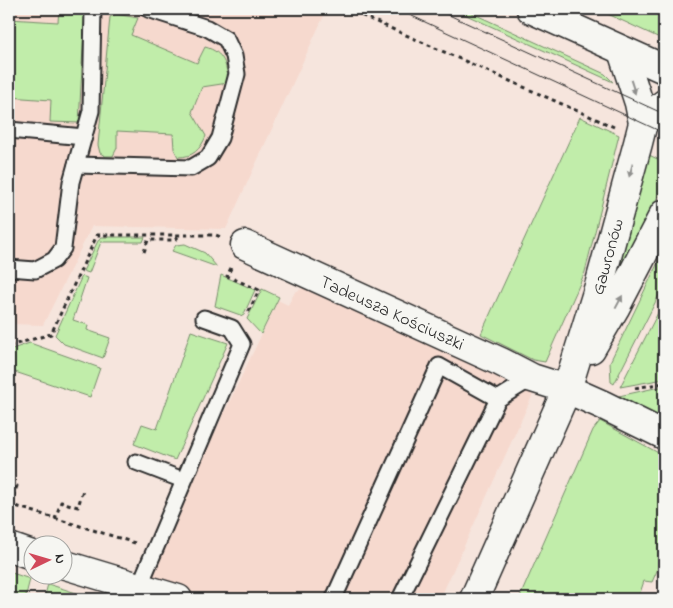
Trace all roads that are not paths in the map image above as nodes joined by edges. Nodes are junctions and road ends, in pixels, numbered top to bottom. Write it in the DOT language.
graph roads {
  1 [pos="93,9"];
  2 [pos="148,9"];
  3 [pos="531,9"];
  4 [pos="622,51"];
  5 [pos="664,69"];
  6 [pos="664,104"];
  7 [pos="9,130"];
  8 [pos="641,133"];
  9 [pos="84,137"];
  10 [pos="76,165"];
  11 [pos="664,214"];
  12 [pos="245,245"];
  13 [pos="9,268"];
  14 [pos="204,318"];
  15 [pos="536,380"];
  16 [pos="567,389"];
  17 [pos="498,399"];
  18 [pos="664,436"];
  19 [pos="136,462"];
  20 [pos="183,480"];
  21 [pos="9,548"];
  22 [pos="22,552"];
  23 [pos="72,568"];
  24 [pos="141,592"];
  25 [pos="178,599"];
  26 [pos="335,599"];
  27 [pos="400,599"];
  28 [pos="474,599"];
  1 -- 9 [label="lane"];
  2 -- 10 [label="lane"];
  3 -- 4 [label="street"];
  4 -- 5 [label="street"];
  4 -- 8 [label="street, Gawronów, one-way"];
  6 -- 8 [label="street"];
  7 -- 9 [label="lane"];
  8 -- 16 [label="street, Gawronów, one-way"];
  9 -- 10 [label="lane"];
  10 -- 13 [label="lane"];
  16 -- 11 [label="street, Gawronów, one-way"];
  12 -- 15 [label="street, Tadeusza Kościuszki"];
  14 -- 20 [label="lane"];
  15 -- 16 [label="street, Tadeusza Kościuszki"];
  15 -- 17 [label="lane"];
  16 -- 18 [label="street, Tadeusza Kościuszki"];
  16 -- 28 [label="street, Gawronów"];
  17 -- 26 [label="lane"];
  17 -- 27 [label="lane"];
  19 -- 20 [label="lane"];
  20 -- 24 [label="lane"];
  21 -- 22 [label="street"];
  23 -- 24 [label="street"];
  24 -- 25 [label="street"];
}
